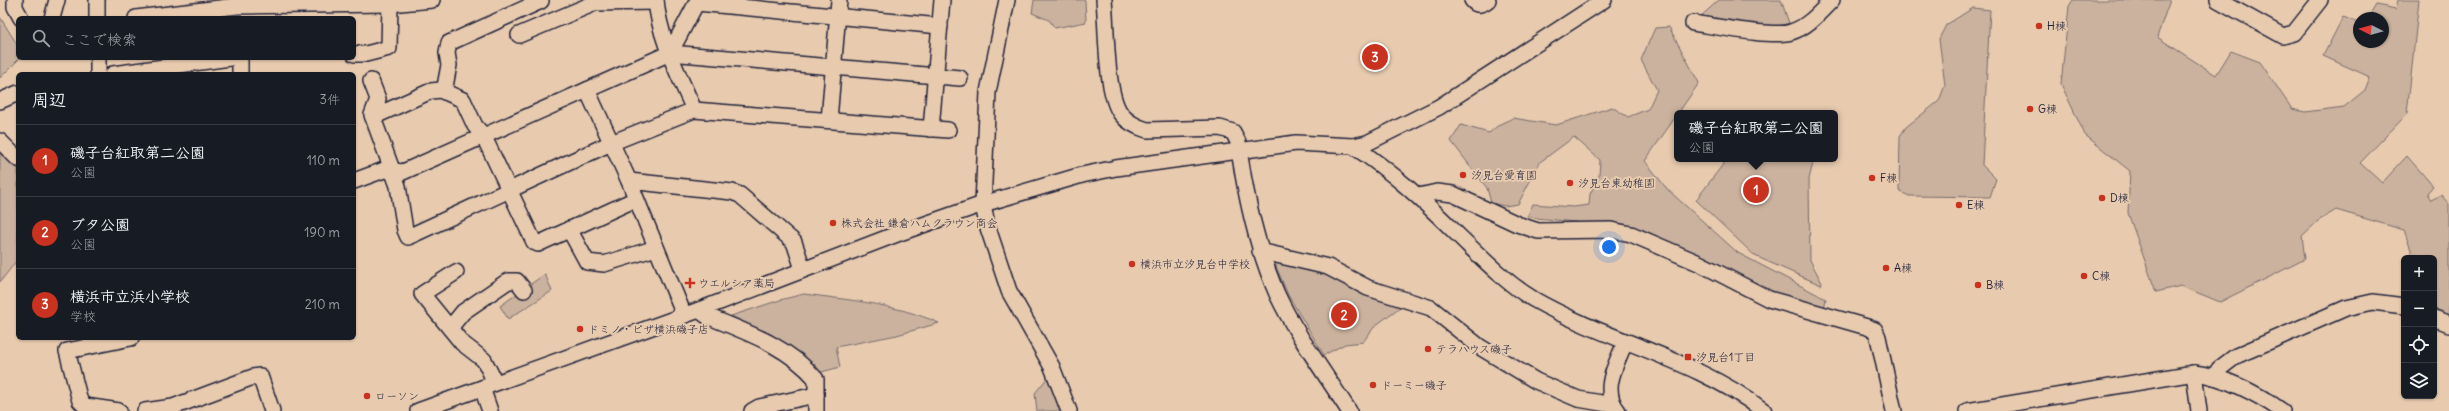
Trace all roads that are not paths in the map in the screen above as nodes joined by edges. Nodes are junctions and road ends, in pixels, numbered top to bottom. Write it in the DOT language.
graph roads {
  1 [pos="15,0"];
  2 [pos="57,0"];
  3 [pos="97,0"];
  4 [pos="430,0"];
  5 [pos="839,0"];
  6 [pos="942,0"];
  7 [pos="1007,0"];
  8 [pos="1104,0"];
  9 [pos="1472,0"];
  10 [pos="1488,0"];
  11 [pos="1604,0"];
  12 [pos="1832,0"];
  13 [pos="2218,0"];
  14 [pos="2320,0"];
  15 [pos="541,1"];
  16 [pos="656,1"];
  17 [pos="698,1"];
  18 [pos="307,3"];
  19 [pos="584,3"];
  20 [pos="390,4"];
  21 [pos="237,8"];
  22 [pos="173,11"];
  23 [pos="20,16"];
  24 [pos="53,16"];
  25 [pos="97,16"];
  26 [pos="147,16"];
  27 [pos="838,16"];
  28 [pos="1693,23"];
  29 [pos="940,26"];
  30 [pos="519,35"];
  31 [pos="670,53"];
  32 [pos="356,54"];
  33 [pos="98,60"];
  34 [pos="214,60"];
  35 [pos="240,60"];
  36 [pos="167,66"];
  37 [pos="833,67"];
  38 [pos="98,72"];
  39 [pos="126,72"];
  40 [pos="240,72"];
  41 [pos="935,76"];
  42 [pos="960,78"];
  43 [pos="371,80"];
  44 [pos="587,90"];
  45 [pos="444,92"];
  46 [pos="16,94"];
  47 [pos="0,101"];
  48 [pos="694,110"];
  49 [pos="373,117"];
  50 [pos="829,120"];
  51 [pos="931,129"];
  52 [pos="948,130"];
  53 [pos="483,135"];
  54 [pos="0,141"];
  55 [pos="611,143"];
  56 [pos="1353,146"];
  57 [pos="1239,150"];
  58 [pos="16,157"];
  59 [pos="393,171"];
  60 [pos="356,180"];
  61 [pos="629,181"];
  62 [pos="510,191"];
  63 [pos="1418,196"];
  64 [pos="636,199"];
  65 [pos="983,204"];
  66 [pos="570,228"];
  67 [pos="656,248"];
  68 [pos="1260,251"];
  69 [pos="803,270"];
  70 [pos="456,272"];
  71 [pos="524,290"];
  72 [pos="2401,306"];
  73 [pos="699,310"];
  74 [pos="684,315"];
  75 [pos="2437,319"];
  76 [pos="2449,324"];
  77 [pos="450,328"];
  78 [pos="120,340"];
  79 [pos="1625,342"];
  80 [pos="2194,373"];
  81 [pos="2214,377"];
  82 [pos="495,382"];
  83 [pos="482,388"];
  84 [pos="816,395"];
  85 [pos="1615,408"];
  86 [pos="757,410"];
  87 [pos="118,411"];
  88 [pos="145,411"];
  89 [pos="272,411"];
  90 [pos="418,411"];
  91 [pos="490,411"];
  92 [pos="816,411"];
  93 [pos="1069,411"];
  94 [pos="1349,411"];
  95 [pos="1764,411"];
  96 [pos="1894,411"];
  97 [pos="1967,411"];
  98 [pos="2198,411"];
  99 [pos="2282,411"];
  1 -- 23 [label="street"];
  2 -- 24 [label="street"];
  3 -- 25 [label="street"];
  4 -- 20 [label="street"];
  5 -- 27 [label="street"];
  6 -- 29 [label="street"];
  7 -- 65 [label="street"];
  8 -- 57 [label="street"];
  9 -- 10 [label="street"];
  11 -- 56 [label="street"];
  12 -- 28 [label="street"];
  13 -- 14 [label="street"];
  15 -- 45 [label="street"];
  16 -- 19 [label="street"];
  16 -- 31 [label="street"];
  17 -- 27 [label="street"];
  17 -- 31 [label="street"];
  18 -- 20 [label="street"];
  18 -- 21 [label="street"];
  19 -- 30 [label="street"];
  20 -- 32 [label="street"];
  21 -- 22 [label="street"];
  22 -- 26 [label="street"];
  27 -- 29 [label="street"];
  27 -- 37 [label="street"];
  29 -- 41 [label="street"];
  31 -- 37 [label="street"];
  31 -- 44 [label="street"];
  31 -- 48 [label="street"];
  33 -- 38 [label="street"];
  34 -- 36 [label="street"];
  35 -- 40 [label="street"];
  36 -- 39 [label="street"];
  37 -- 41 [label="street"];
  37 -- 50 [label="street"];
  41 -- 42 [label="street"];
  41 -- 51 [label="street"];
  43 -- 49 [label="street"];
  44 -- 53 [label="street"];
  44 -- 55 [label="street"];
  45 -- 49 [label="street"];
  45 -- 53 [label="street"];
  46 -- 47 [label="street"];
  48 -- 50 [label="street"];
  48 -- 55 [label="street"];
  49 -- 59 [label="street"];
  50 -- 51 [label="street"];
  51 -- 52 [label="street"];
  53 -- 59 [label="street"];
  53 -- 62 [label="street"];
  54 -- 58 [label="street"];
  55 -- 61 [label="street"];
  55 -- 62 [label="street"];
  56 -- 57 [label="street"];
  56 -- 63 [label="street"];
  57 -- 65 [label="street"];
  57 -- 68 [label="street"];
  59 -- 60 [label="street"];
  59 -- 62 [label="street"];
  61 -- 64 [label="street"];
  61 -- 69 [label="street"];
  62 -- 66 [label="street"];
  63 -- 79 [label="street"];
  63 -- 96 [label="street"];
  64 -- 66 [label="street"];
  64 -- 67 [label="street"];
  65 -- 69 [label="street"];
  65 -- 93 [label="street"];
  66 -- 67 [label="street"];
  67 -- 74 [label="street"];
  68 -- 85 [label="street"];
  68 -- 94 [label="street"];
  69 -- 73 [label="street"];
  70 -- 77 [label="street"];
  71 -- 77 [label="street"];
  72 -- 81 [label="street"];
  73 -- 74 [label="street"];
  73 -- 84 [label="street"];
  74 -- 82 [label="street"];
  75 -- 76 [label="street"];
  77 -- 82 [label="street"];
  78 -- 87 [label="street"];
  79 -- 85 [label="street"];
  79 -- 95 [label="street"];
  80 -- 81 [label="street"];
  80 -- 97 [label="street"];
  80 -- 98 [label="street"];
  81 -- 99 [label="street"];
  82 -- 83 [label="street"];
  83 -- 90 [label="street"];
  83 -- 91 [label="street"];
  84 -- 86 [label="street"];
  84 -- 92 [label="street"];
  88 -- 89 [label="street"];
}
